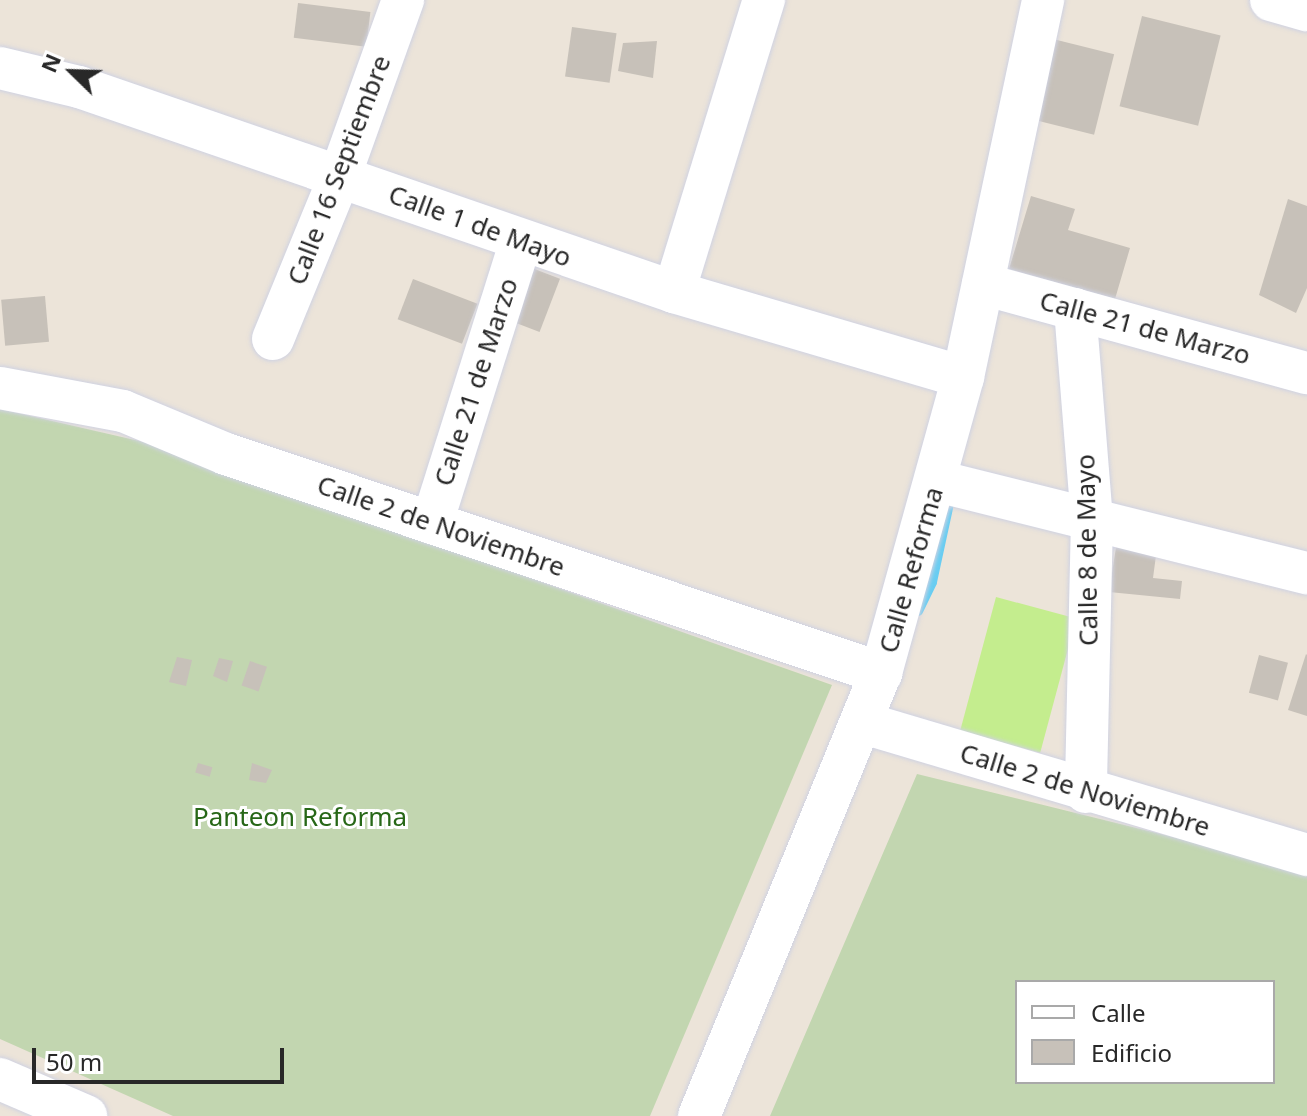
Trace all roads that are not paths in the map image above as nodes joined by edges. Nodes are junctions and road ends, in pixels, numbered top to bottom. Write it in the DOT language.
graph roads {
  1 [pos="403,0"];
  2 [pos="764,0"];
  3 [pos="1043,0"];
  4 [pos="1271,0"];
  5 [pos="1307,10"];
  6 [pos="0,68"];
  7 [pos="340,176"];
  8 [pos="521,241"];
  9 [pos="983,284"];
  10 [pos="674,292"];
  11 [pos="1075,309"];
  12 [pos="273,339"];
  13 [pos="1307,373"];
  14 [pos="963,377"];
  15 [pos="0,388"];
  16 [pos="937,481"];
  17 [pos="1092,519"];
  18 [pos="432,523"];
  19 [pos="1307,573"];
  20 [pos="881,673"];
  21 [pos="864,723"];
  22 [pos="1086,792"];
  23 [pos="1307,855"];
  24 [pos="0,1079"];
  25 [pos="86,1116"];
  26 [pos="699,1116"];
  1 -- 7 [label="street, Calle 16 Septiembre"];
  2 -- 10 [label="street"];
  3 -- 9 [label="street, Calle Reforma"];
  4 -- 5 [label="street"];
  6 -- 7 [label="street, Calle 1 de Mayo"];
  7 -- 8 [label="street, Calle 1 de Mayo"];
  7 -- 12 [label="street, Calle 16 Septiembre"];
  8 -- 10 [label="street, Calle 1 de Mayo"];
  8 -- 18 [label="street, Calle 21 de Marzo"];
  9 -- 11 [label="street, Calle 21 de Marzo"];
  9 -- 14 [label="street, Calle Reforma"];
  10 -- 14 [label="street, Calle 1 de Mayo"];
  11 -- 13 [label="street, Calle 21 de Marzo"];
  11 -- 17 [label="street, Calle 8 de Mayo"];
  14 -- 16 [label="street, Calle Reforma"];
  15 -- 18 [label="street, Calle 2 de Noviembre"];
  16 -- 17 [label="street"];
  16 -- 20 [label="street, Calle Reforma"];
  17 -- 19 [label="street"];
  17 -- 22 [label="street, Calle 8 de Mayo"];
  18 -- 20 [label="street, Calle 2 de Noviembre"];
  20 -- 21 [label="street, Calle Reforma"];
  21 -- 22 [label="street, Calle 2 de Noviembre"];
  21 -- 26 [label="street, Calle Reforma"];
  22 -- 23 [label="street, Calle 2 de Noviembre"];
  24 -- 25 [label="street"];
}
